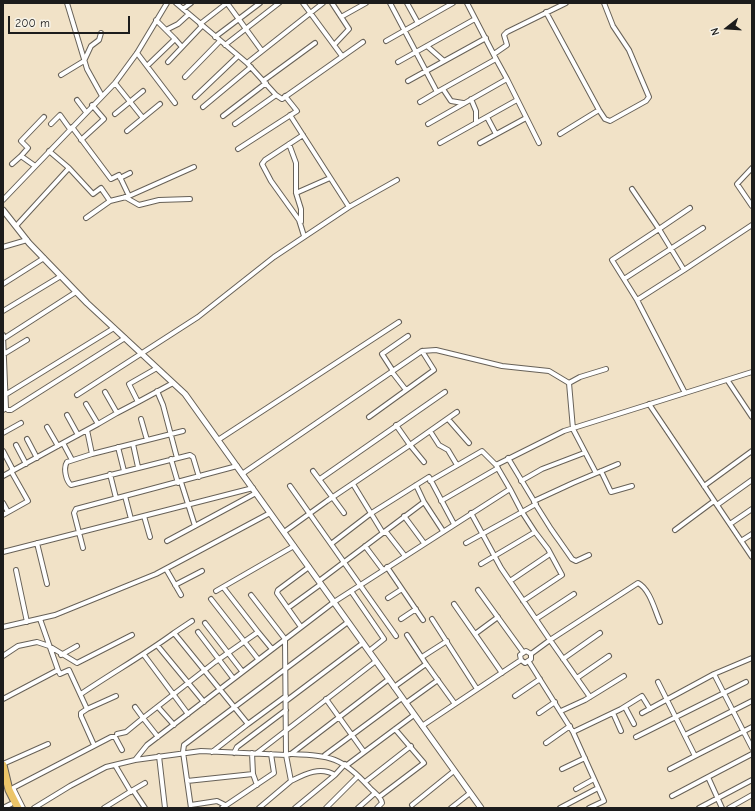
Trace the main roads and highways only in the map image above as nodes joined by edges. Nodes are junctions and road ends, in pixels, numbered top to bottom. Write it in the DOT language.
graph roads {
  1 [pos="3,764"];
  2 [pos="3,784"];
  3 [pos="9,790"];
  4 [pos="12,806"];
  5 [pos="18,808"];
  1 -- 3 [label="main road"];
  2 -- 3 [label="main road"];
  3 -- 4 [label="main road"];
  3 -- 5 [label="main road"];
}
